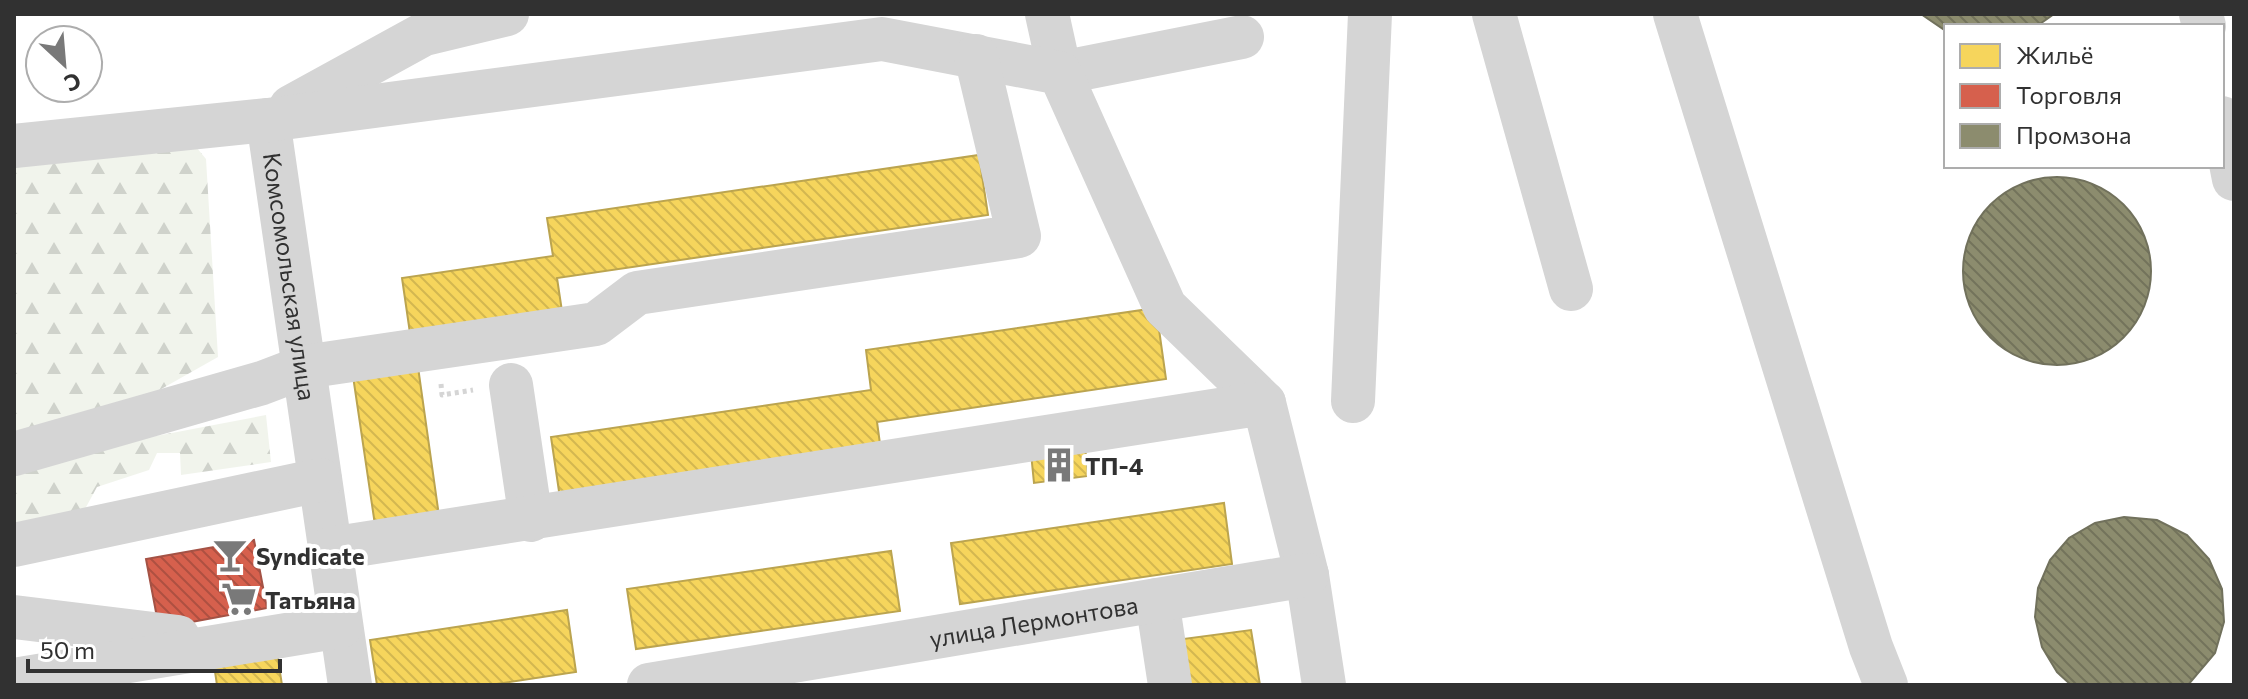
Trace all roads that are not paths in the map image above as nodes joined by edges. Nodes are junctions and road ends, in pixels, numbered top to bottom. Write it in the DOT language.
graph roads {
  1 [pos="507,14"];
  2 [pos="1047,14"];
  3 [pos="1370,14"];
  4 [pos="1494,14"];
  5 [pos="1675,14"];
  6 [pos="1242,37"];
  7 [pos="976,56"];
  8 [pos="1060,73"];
  9 [pos="268,120"];
  10 [pos="2224,128"];
  11 [pos="14,146"];
  12 [pos="2234,179"];
  13 [pos="1571,289"];
  14 [pos="304,367"];
  15 [pos="511,385"];
  16 [pos="1353,401"];
  17 [pos="1264,403"];
  18 [pos="14,454"];
  19 [pos="320,480"];
  20 [pos="531,520"];
  21 [pos="14,545"];
  22 [pos="330,549"];
  23 [pos="1307,575"];
  24 [pos="1157,600"];
  25 [pos="14,617"];
  26 [pos="341,626"];
  27 [pos="225,643"];
  28 [pos="14,680"];
  29 [pos="350,685"];
  30 [pos="649,685"];
  31 [pos="1170,685"];
  32 [pos="1324,685"];
  33 [pos="1886,685"];
  1 -- 9 [label="street"];
  2 -- 8 [label="street"];
  3 -- 16 [label="street"];
  4 -- 13 [label="street"];
  5 -- 33 [label="street"];
  6 -- 8 [label="street"];
  7 -- 8 [label="street"];
  7 -- 9 [label="street"];
  7 -- 14 [label="street"];
  8 -- 17 [label="street"];
  9 -- 11 [label="street, Комсомольская улица"];
  9 -- 14 [label="street, Комсомольская улица"];
  10 -- 12 [label="street"];
  14 -- 18 [label="street"];
  14 -- 19 [label="street, Комсомольская улица"];
  15 -- 20 [label="street"];
  17 -- 20 [label="street"];
  17 -- 23 [label="street"];
  19 -- 21 [label="street"];
  19 -- 22 [label="street, Комсомольская улица"];
  20 -- 22 [label="street"];
  22 -- 26 [label="street, Комсомольская улица"];
  23 -- 24 [label="street, улица Лермонтова"];
  23 -- 32 [label="street"];
  24 -- 30 [label="street, улица Лермонтова"];
  24 -- 31 [label="street"];
  25 -- 27 [label="street"];
  26 -- 27 [label="street"];
  26 -- 29 [label="street, Комсомольская улица"];
  27 -- 28 [label="street"];
}
